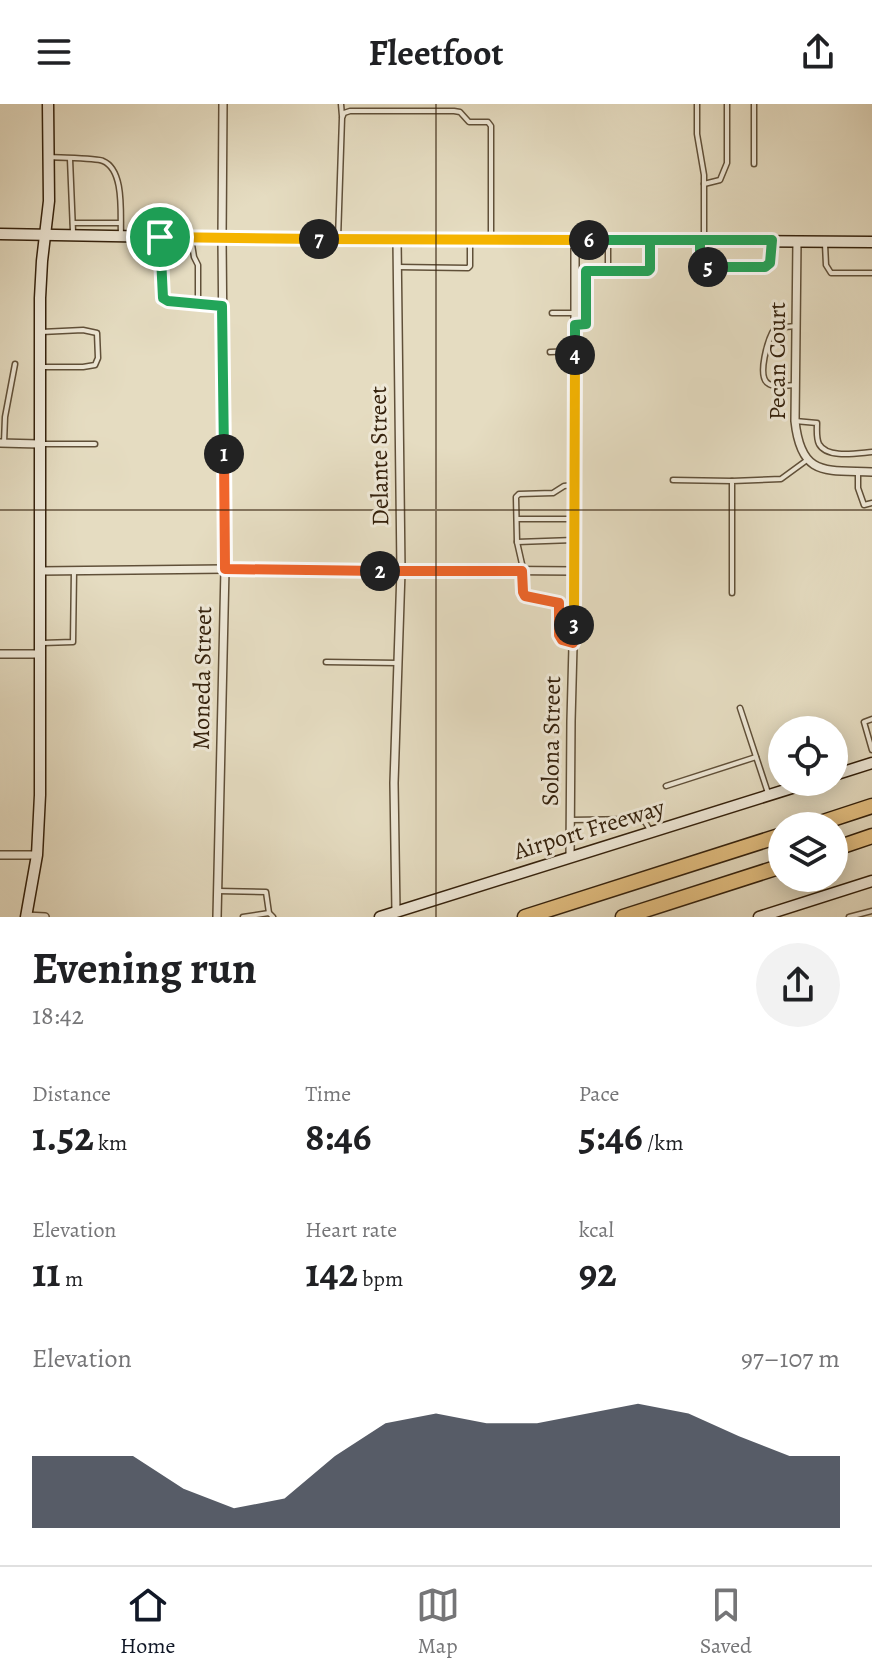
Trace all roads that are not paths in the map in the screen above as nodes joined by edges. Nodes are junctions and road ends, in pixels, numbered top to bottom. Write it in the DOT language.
graph roads {
  1 [pos="48,104"];
  2 [pos="223,104"];
  3 [pos="341,104"];
  4 [pos="697,104"];
  5 [pos="727,104"];
  6 [pos="754,104"];
  7 [pos="342,118"];
  8 [pos="48,157"];
  9 [pos="70,159"];
  10 [pos="754,164"];
  11 [pos="704,184"];
  12 [pos="73,223"];
  13 [pos="120,223"];
  14 [pos="0,234"];
  15 [pos="45,235"];
  16 [pos="73,235"];
  17 [pos="121,236"];
  18 [pos="160,237"];
  19 [pos="191,238"];
  20 [pos="222,238"];
  21 [pos="338,239"];
  22 [pos="397,240"];
  23 [pos="470,240"];
  24 [pos="491,240"];
  25 [pos="575,240"];
  26 [pos="608,240"];
  27 [pos="650,240"];
  28 [pos="702,240"];
  29 [pos="772,240"];
  30 [pos="797,241"];
  31 [pos="825,241"];
  32 [pos="872,242"];
  33 [pos="397,267"];
  34 [pos="575,271"];
  35 [pos="586,271"];
  36 [pos="608,271"];
  37 [pos="872,273"];
  38 [pos="575,293"];
  39 [pos="586,293"];
  40 [pos="198,304"];
  41 [pos="222,306"];
  42 [pos="552,313"];
  43 [pos="575,313"];
  44 [pos="575,325"];
  45 [pos="796,326"];
  46 [pos="40,332"];
  47 [pos="575,351"];
  48 [pos="550,352"];
  49 [pos="15,364"];
  50 [pos="39,367"];
  51 [pos="796,385"];
  52 [pos="795,421"];
  53 [pos="2,443"];
  54 [pos="39,444"];
  55 [pos="95,444"];
  56 [pos="872,452"];
  57 [pos="808,460"];
  58 [pos="858,471"];
  59 [pos="872,472"];
  60 [pos="673,480"];
  61 [pos="732,481"];
  62 [pos="575,485"];
  63 [pos="872,503"];
  64 [pos="517,519"];
  65 [pos="575,519"];
  66 [pos="575,540"];
  67 [pos="517,542"];
  68 [pos="225,569"];
  69 [pos="40,571"];
  70 [pos="74,571"];
  71 [pos="401,571"];
  72 [pos="522,571"];
  73 [pos="575,571"];
  74 [pos="732,593"];
  75 [pos="559,603"];
  76 [pos="574,606"];
  77 [pos="573,643"];
  78 [pos="40,649"];
  79 [pos="0,654"];
  80 [pos="326,662"];
  81 [pos="398,663"];
  82 [pos="740,708"];
  83 [pos="872,719"];
  84 [pos="872,750"];
  85 [pos="756,757"];
  86 [pos="872,763"];
  87 [pos="848,771"];
  88 [pos="666,786"];
  89 [pos="768,792"];
  90 [pos="768,795"];
  91 [pos="869,806"];
  92 [pos="848,813"];
  93 [pos="570,820"];
  94 [pos="651,832"];
  95 [pos="872,836"];
  96 [pos="768,839"];
  97 [pos="848,844"];
  98 [pos="0,855"];
  99 [pos="37,855"];
  100 [pos="570,858"];
  101 [pos="768,870"];
  102 [pos="872,881"];
  103 [pos="218,891"];
  104 [pos="872,911"];
  105 [pos="396,912"];
  106 [pos="271,915"];
  107 [pos="763,916"];
  108 [pos="26,917"];
  109 [pos="45,917"];
  110 [pos="217,917"];
  111 [pos="243,917"];
  112 [pos="380,917"];
  113 [pos="525,917"];
  114 [pos="623,917"];
  115 [pos="849,917"];
  1 -- 8 [label="main road"];
  2 -- 20 [label="street, Moneda Street"];
  3 -- 7 [label="lane"];
  4 -- 11 [label="lane"];
  5 -- 11 [label="lane"];
  6 -- 10 [label="lane"];
  7 -- 21 [label="lane"];
  7 -- 24 [label="lane"];
  8 -- 9 [label="lane"];
  8 -- 15 [label="main road"];
  9 -- 12 [label="lane"];
  9 -- 13 [label="lane"];
  11 -- 28 [label="lane"];
  12 -- 13 [label="lane"];
  12 -- 16 [label="lane"];
  13 -- 17 [label="lane"];
  14 -- 15 [label="main road"];
  15 -- 16 [label="main road"];
  15 -- 46 [label="main road"];
  16 -- 17 [label="main road"];
  17 -- 18 [label="main road"];
  18 -- 19 [label="main road"];
  18 -- 40 [label="lane"];
  19 -- 20 [label="main road"];
  19 -- 40 [label="lane"];
  20 -- 21 [label="main road"];
  20 -- 41 [label="street, Moneda Street"];
  21 -- 22 [label="main road"];
  22 -- 23 [label="main road"];
  22 -- 33 [label="street, Delante Street"];
  23 -- 24 [label="main road"];
  23 -- 33 [label="lane"];
  24 -- 25 [label="main road"];
  25 -- 26 [label="main road"];
  25 -- 34 [label="street, Solona Street"];
  26 -- 27 [label="main road"];
  26 -- 36 [label="lane"];
  27 -- 28 [label="main road"];
  27 -- 36 [label="lane"];
  28 -- 29 [label="main road"];
  28 -- 29 [label="lane"];
  29 -- 30 [label="main road"];
  30 -- 31 [label="main road"];
  30 -- 45 [label="street, Pecan Court"];
  31 -- 32 [label="main road"];
  31 -- 37 [label="lane"];
  33 -- 71 [label="street, Delante Street"];
  34 -- 35 [label="lane"];
  34 -- 38 [label="street, Solona Street"];
  35 -- 36 [label="lane"];
  35 -- 39 [label="lane"];
  38 -- 39 [label="lane"];
  38 -- 43 [label="street, Solona Street"];
  39 -- 44 [label="lane"];
  40 -- 41 [label="lane"];
  41 -- 68 [label="street, Moneda Street"];
  42 -- 43 [label="lane"];
  43 -- 44 [label="street, Solona Street"];
  44 -- 47 [label="street, Solona Street"];
  45 -- 51 [label="street, Pecan Court"];
  45 -- 51 [label="lane"];
  46 -- 50 [label="main road"];
  46 -- 50 [label="lane"];
  47 -- 48 [label="lane"];
  47 -- 62 [label="street, Solona Street"];
  49 -- 53 [label="lane"];
  50 -- 54 [label="main road"];
  51 -- 52 [label="street, Pecan Court"];
  52 -- 56 [label="lane"];
  52 -- 57 [label="street, Pecan Court"];
  53 -- 54 [label="street"];
  54 -- 55 [label="lane"];
  54 -- 69 [label="main road"];
  57 -- 58 [label="street"];
  57 -- 61 [label="lane"];
  58 -- 59 [label="street"];
  58 -- 63 [label="lane"];
  60 -- 61 [label="lane"];
  61 -- 74 [label="lane"];
  62 -- 64 [label="lane"];
  62 -- 65 [label="street, Solona Street"];
  64 -- 65 [label="lane"];
  64 -- 67 [label="lane"];
  65 -- 66 [label="street, Solona Street"];
  66 -- 67 [label="lane"];
  66 -- 73 [label="street, Solona Street"];
  67 -- 72 [label="lane"];
  68 -- 70 [label="street"];
  68 -- 71 [label="street"];
  68 -- 103 [label="street, Moneda Street"];
  69 -- 70 [label="street"];
  69 -- 78 [label="main road"];
  70 -- 78 [label="lane"];
  71 -- 72 [label="street"];
  71 -- 81 [label="street, Delante Street"];
  72 -- 73 [label="street"];
  72 -- 75 [label="lane"];
  73 -- 76 [label="street, Solona Street"];
  75 -- 76 [label="lane"];
  75 -- 77 [label="lane"];
  76 -- 77 [label="street, Solona Street"];
  77 -- 93 [label="street, Solona Street"];
  78 -- 79 [label="street"];
  78 -- 99 [label="main road"];
  80 -- 81 [label="lane"];
  81 -- 105 [label="street, Delante Street"];
  82 -- 85 [label="lane"];
  83 -- 84 [label="lane"];
  85 -- 88 [label="lane"];
  85 -- 89 [label="lane"];
  86 -- 87 [label="main road"];
  90 -- 94 [label="main road, Airport Freeway"];
  91 -- 92 [label="highway"];
  93 -- 94 [label="lane"];
  93 -- 100 [label="street, Solona Street"];
  94 -- 100 [label="main road, Airport Freeway"];
  95 -- 97 [label="highway"];
  96 -- 113 [label="highway"];
  98 -- 99 [label="street"];
  99 -- 108 [label="main road"];
  100 -- 105 [label="main road, Airport Freeway"];
  101 -- 114 [label="highway"];
  102 -- 107 [label="main road"];
  103 -- 106 [label="lane"];
  103 -- 110 [label="street, Moneda Street"];
  104 -- 115 [label="lane"];
  105 -- 112 [label="main road, Airport Freeway"];
  106 -- 111 [label="lane"];
  108 -- 109 [label="street"];
}
